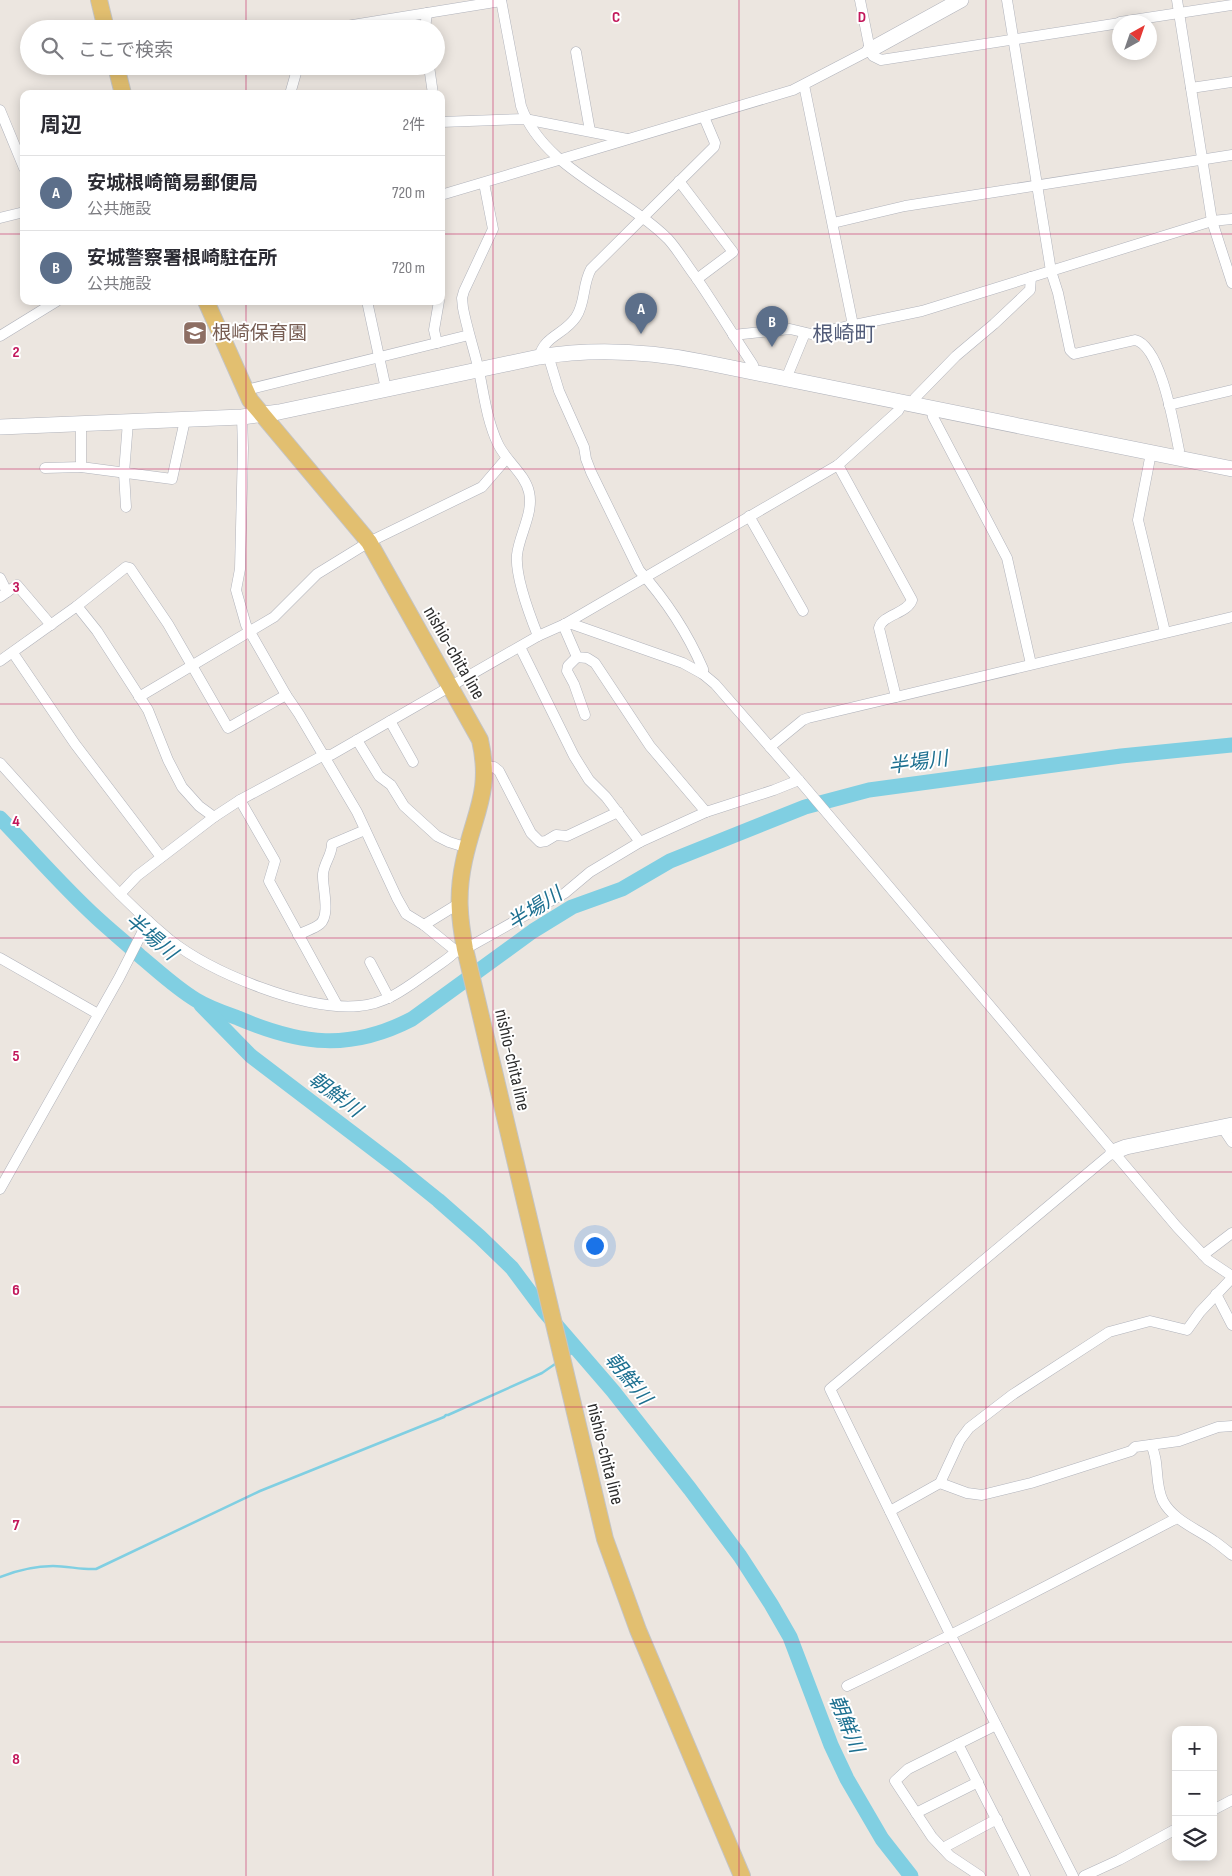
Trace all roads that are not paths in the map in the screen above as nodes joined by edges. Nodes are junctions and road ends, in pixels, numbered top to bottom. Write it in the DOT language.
graph roads {
  1 [pos="99,0"];
  2 [pos="860,0"];
  3 [pos="961,0"];
  4 [pos="1007,0"];
  5 [pos="1177,0"];
  6 [pos="501,1"];
  7 [pos="1232,5"];
  8 [pos="427,12"];
  9 [pos="1179,13"];
  10 [pos="1157,16"];
  11 [pos="104,20"];
  12 [pos="380,20"];
  13 [pos="426,20"];
  14 [pos="1112,23"];
  15 [pos="1013,39"];
  16 [pos="870,50"];
  17 [pos="576,52"];
  18 [pos="118,75"];
  19 [pos="295,75"];
  20 [pos="430,75"];
  21 [pos="1232,82"];
  22 [pos="804,85"];
  23 [pos="1190,88"];
  24 [pos="122,90"];
  25 [pos="291,90"];
  26 [pos="432,90"];
  27 [pos="0,110"];
  28 [pos="704,117"];
  29 [pos="525,119"];
  30 [pos="445,122"];
  31 [pos="590,131"];
  32 [pos="628,140"];
  33 [pos="1232,155"];
  34 [pos="20,158"];
  35 [pos="559,159"];
  36 [pos="1201,160"];
  37 [pos="679,181"];
  38 [pos="484,183"];
  39 [pos="1036,187"];
  40 [pos="445,194"];
  41 [pos="20,213"];
  42 [pos="0,218"];
  43 [pos="642,218"];
  44 [pos="1232,219"];
  45 [pos="1212,222"];
  46 [pos="833,223"];
  47 [pos="1051,271"];
  48 [pos="1031,277"];
  49 [pos="697,279"];
  50 [pos="1232,283"];
  51 [pos="50,305"];
  52 [pos="208,305"];
  53 [pos="368,305"];
  54 [pos="438,305"];
  55 [pos="852,325"];
  56 [pos="805,333"];
  57 [pos="469,335"];
  58 [pos="733,335"];
  59 [pos="0,336"];
  60 [pos="437,343"];
  61 [pos="379,356"];
  62 [pos="544,356"];
  63 [pos="478,370"];
  64 [pos="754,372"];
  65 [pos="786,378"];
  66 [pos="386,389"];
  67 [pos="246,390"];
  68 [pos="1232,390"];
  69 [pos="908,403"];
  70 [pos="1169,405"];
  71 [pos="932,408"];
  72 [pos="261,414"];
  73 [pos="242,417"];
  74 [pos="185,420"];
  75 [pos="128,422"];
  76 [pos="80,424"];
  77 [pos="0,427"];
  78 [pos="1151,453"];
  79 [pos="1178,458"];
  80 [pos="506,459"];
  81 [pos="838,465"];
  82 [pos="45,468"];
  83 [pos="81,468"];
  84 [pos="1232,469"];
  85 [pos="124,473"];
  86 [pos="126,507"];
  87 [pos="749,516"];
  88 [pos="369,542"];
  89 [pos="644,576"];
  90 [pos="0,578"];
  91 [pos="4,594"];
  92 [pos="77,606"];
  93 [pos="803,611"];
  94 [pos="1232,617"];
  95 [pos="565,624"];
  96 [pos="51,625"];
  97 [pos="249,632"];
  98 [pos="1165,632"];
  99 [pos="538,636"];
  100 [pos="520,647"];
  101 [pos="13,653"];
  102 [pos="577,657"];
  103 [pos="0,661"];
  104 [pos="1031,664"];
  105 [pos="192,665"];
  106 [pos="703,674"];
  107 [pos="450,687"];
  108 [pos="286,695"];
  109 [pos="896,696"];
  110 [pos="139,697"];
  111 [pos="585,715"];
  112 [pos="390,721"];
  113 [pos="357,740"];
  114 [pos="770,747"];
  115 [pos="324,755"];
  116 [pos="413,762"];
  117 [pos="0,763"];
  118 [pos="484,767"];
  119 [pos="802,783"];
  120 [pos="240,800"];
  121 [pos="618,812"];
  122 [pos="706,812"];
  123 [pos="214,817"];
  124 [pos="365,830"];
  125 [pos="640,842"];
  126 [pos="468,848"];
  127 [pos="161,857"];
  128 [pos="120,894"];
  129 [pos="458,904"];
  130 [pos="147,923"];
  131 [pos="424,924"];
  132 [pos="298,935"];
  133 [pos="463,954"];
  134 [pos="0,958"];
  135 [pos="370,962"];
  136 [pos="389,998"];
  137 [pos="337,1006"];
  138 [pos="98,1014"];
  139 [pos="1227,1126"];
  140 [pos="1232,1142"];
  141 [pos="1113,1152"];
  142 [pos="0,1189"];
  143 [pos="1232,1233"];
  144 [pos="1203,1255"];
  145 [pos="1232,1277"];
  146 [pos="1216,1294"];
  147 [pos="1232,1325"];
  148 [pos="1232,1426"];
  149 [pos="1151,1445"];
  150 [pos="940,1483"];
  151 [pos="890,1511"];
  152 [pos="1177,1518"];
  153 [pos="1232,1555"];
  154 [pos="951,1636"];
  155 [pos="847,1686"];
  156 [pos="996,1725"];
  157 [pos="958,1744"];
  158 [pos="978,1782"];
  159 [pos="1232,1800"];
  160 [pos="1217,1808"];
  161 [pos="916,1813"];
  162 [pos="997,1819"];
  163 [pos="1172,1831"];
  164 [pos="943,1848"];
  165 [pos="1022,1875"];
  166 [pos="742,1876"];
  167 [pos="980,1876"];
  168 [pos="1073,1876"];
  169 [pos="1084,1876"];
  1 -- 11 [label="main road"];
  2 -- 16 [label="street"];
  3 -- 16 [label="street"];
  4 -- 15 [label="street"];
  5 -- 9 [label="street"];
  6 -- 8 [label="street"];
  6 -- 29 [label="street"];
  7 -- 9 [label="street"];
  8 -- 12 [label="street"];
  8 -- 13 [label="street"];
  9 -- 10 [label="street"];
  9 -- 23 [label="street"];
  14 -- 15 [label="street"];
  15 -- 16 [label="street"];
  15 -- 39 [label="street"];
  16 -- 22 [label="street"];
  17 -- 31 [label="street"];
  18 -- 24 [label="main road"];
  19 -- 25 [label="street"];
  20 -- 26 [label="street"];
  21 -- 23 [label="street"];
  22 -- 28 [label="street"];
  22 -- 46 [label="street"];
  23 -- 36 [label="street"];
  27 -- 34 [label="street"];
  28 -- 32 [label="street"];
  28 -- 37 [label="street"];
  29 -- 30 [label="street"];
  29 -- 31 [label="street"];
  29 -- 35 [label="street"];
  31 -- 32 [label="street"];
  32 -- 35 [label="street"];
  33 -- 36 [label="street"];
  35 -- 38 [label="street"];
  35 -- 43 [label="street"];
  36 -- 39 [label="street"];
  36 -- 45 [label="street"];
  37 -- 43 [label="street"];
  37 -- 49 [label="street"];
  38 -- 40 [label="street"];
  38 -- 57 [label="street"];
  39 -- 46 [label="street"];
  39 -- 47 [label="street"];
  41 -- 42 [label="street"];
  43 -- 49 [label="street"];
  43 -- 62 [label="street"];
  44 -- 45 [label="street"];
  45 -- 47 [label="street"];
  45 -- 50 [label="street"];
  46 -- 55 [label="street"];
  47 -- 48 [label="street"];
  47 -- 70 [label="street"];
  48 -- 55 [label="street"];
  48 -- 69 [label="street"];
  49 -- 58 [label="street"];
  51 -- 59 [label="street"];
  52 -- 67 [label="main road, nishio-chita line"];
  53 -- 61 [label="street"];
  54 -- 60 [label="street"];
  55 -- 56 [label="street"];
  56 -- 58 [label="street"];
  56 -- 65 [label="street"];
  57 -- 60 [label="street"];
  57 -- 63 [label="street"];
  58 -- 64 [label="street"];
  60 -- 61 [label="street"];
  61 -- 66 [label="street"];
  61 -- 67 [label="street"];
  62 -- 63 [label="street"];
  62 -- 64 [label="street"];
  62 -- 89 [label="street"];
  63 -- 66 [label="street"];
  63 -- 80 [label="street"];
  64 -- 65 [label="street"];
  65 -- 69 [label="street"];
  66 -- 72 [label="street"];
  67 -- 72 [label="main road, nishio-chita line"];
  68 -- 70 [label="street"];
  69 -- 71 [label="street"];
  69 -- 81 [label="street"];
  70 -- 79 [label="street"];
  71 -- 78 [label="street"];
  71 -- 104 [label="street"];
  72 -- 73 [label="street"];
  72 -- 88 [label="main road, nishio-chita line"];
  73 -- 74 [label="street"];
  73 -- 97 [label="street"];
  74 -- 75 [label="street"];
  74 -- 85 [label="street"];
  75 -- 76 [label="street"];
  75 -- 85 [label="street"];
  76 -- 77 [label="street"];
  76 -- 83 [label="street"];
  78 -- 79 [label="street"];
  78 -- 98 [label="street"];
  79 -- 84 [label="street"];
  80 -- 88 [label="street"];
  80 -- 99 [label="street"];
  81 -- 87 [label="street"];
  81 -- 109 [label="street"];
  82 -- 83 [label="street"];
  83 -- 85 [label="street"];
  85 -- 86 [label="street"];
  87 -- 89 [label="street"];
  87 -- 93 [label="street"];
  88 -- 97 [label="street"];
  88 -- 107 [label="main road, nishio-chita line"];
  89 -- 95 [label="street"];
  89 -- 106 [label="street"];
  90 -- 91 [label="street"];
  91 -- 96 [label="street"];
  92 -- 96 [label="street"];
  92 -- 105 [label="street"];
  92 -- 110 [label="street"];
  94 -- 98 [label="street"];
  95 -- 99 [label="street"];
  95 -- 102 [label="street"];
  95 -- 106 [label="street"];
  96 -- 101 [label="street"];
  97 -- 105 [label="street"];
  97 -- 108 [label="street"];
  98 -- 104 [label="street"];
  99 -- 100 [label="street"];
  100 -- 107 [label="street"];
  100 -- 121 [label="street"];
  101 -- 103 [label="street"];
  101 -- 127 [label="street"];
  102 -- 111 [label="street"];
  102 -- 122 [label="street"];
  104 -- 109 [label="street"];
  105 -- 108 [label="street"];
  105 -- 110 [label="street"];
  106 -- 114 [label="street"];
  107 -- 112 [label="street"];
  107 -- 118 [label="main road, nishio-chita line"];
  108 -- 115 [label="street"];
  109 -- 114 [label="street"];
  110 -- 123 [label="street"];
  112 -- 113 [label="street"];
  112 -- 116 [label="street"];
  113 -- 115 [label="street"];
  113 -- 126 [label="street"];
  114 -- 119 [label="street"];
  115 -- 120 [label="street"];
  115 -- 124 [label="street"];
  117 -- 128 [label="street"];
  118 -- 121 [label="street"];
  118 -- 126 [label="main road, nishio-chita line"];
  119 -- 122 [label="street"];
  119 -- 141 [label="street"];
  120 -- 123 [label="street"];
  120 -- 132 [label="street"];
  121 -- 125 [label="street"];
  122 -- 125 [label="street"];
  123 -- 127 [label="street"];
  124 -- 131 [label="street"];
  124 -- 132 [label="street"];
  125 -- 133 [label="street"];
  126 -- 129 [label="main road, nishio-chita line"];
  127 -- 128 [label="street"];
  128 -- 130 [label="street"];
  129 -- 131 [label="street"];
  129 -- 133 [label="main road, nishio-chita line"];
  130 -- 137 [label="street"];
  130 -- 138 [label="street"];
  131 -- 133 [label="street"];
  132 -- 137 [label="street"];
  133 -- 136 [label="street"];
  133 -- 166 [label="main road, nishio-chita line"];
  134 -- 138 [label="street"];
  135 -- 136 [label="street"];
  136 -- 137 [label="street"];
  138 -- 142 [label="street"];
  139 -- 140 [label="street"];
  139 -- 141 [label="street"];
  141 -- 144 [label="street"];
  141 -- 151 [label="street"];
  143 -- 144 [label="street"];
  144 -- 145 [label="street"];
  145 -- 146 [label="street"];
  146 -- 147 [label="street"];
  146 -- 150 [label="street"];
  148 -- 149 [label="street"];
  149 -- 150 [label="street"];
  149 -- 152 [label="street"];
  150 -- 151 [label="street"];
  151 -- 154 [label="street"];
  152 -- 153 [label="street"];
  152 -- 154 [label="street"];
  154 -- 155 [label="street"];
  154 -- 156 [label="street"];
  156 -- 157 [label="street"];
  156 -- 168 [label="street"];
  157 -- 158 [label="street"];
  157 -- 161 [label="street"];
  158 -- 161 [label="street"];
  158 -- 162 [label="street"];
  159 -- 160 [label="street"];
  161 -- 164 [label="street"];
  162 -- 164 [label="street"];
  162 -- 165 [label="street"];
  163 -- 169 [label="street"];
  164 -- 167 [label="street"];
}
